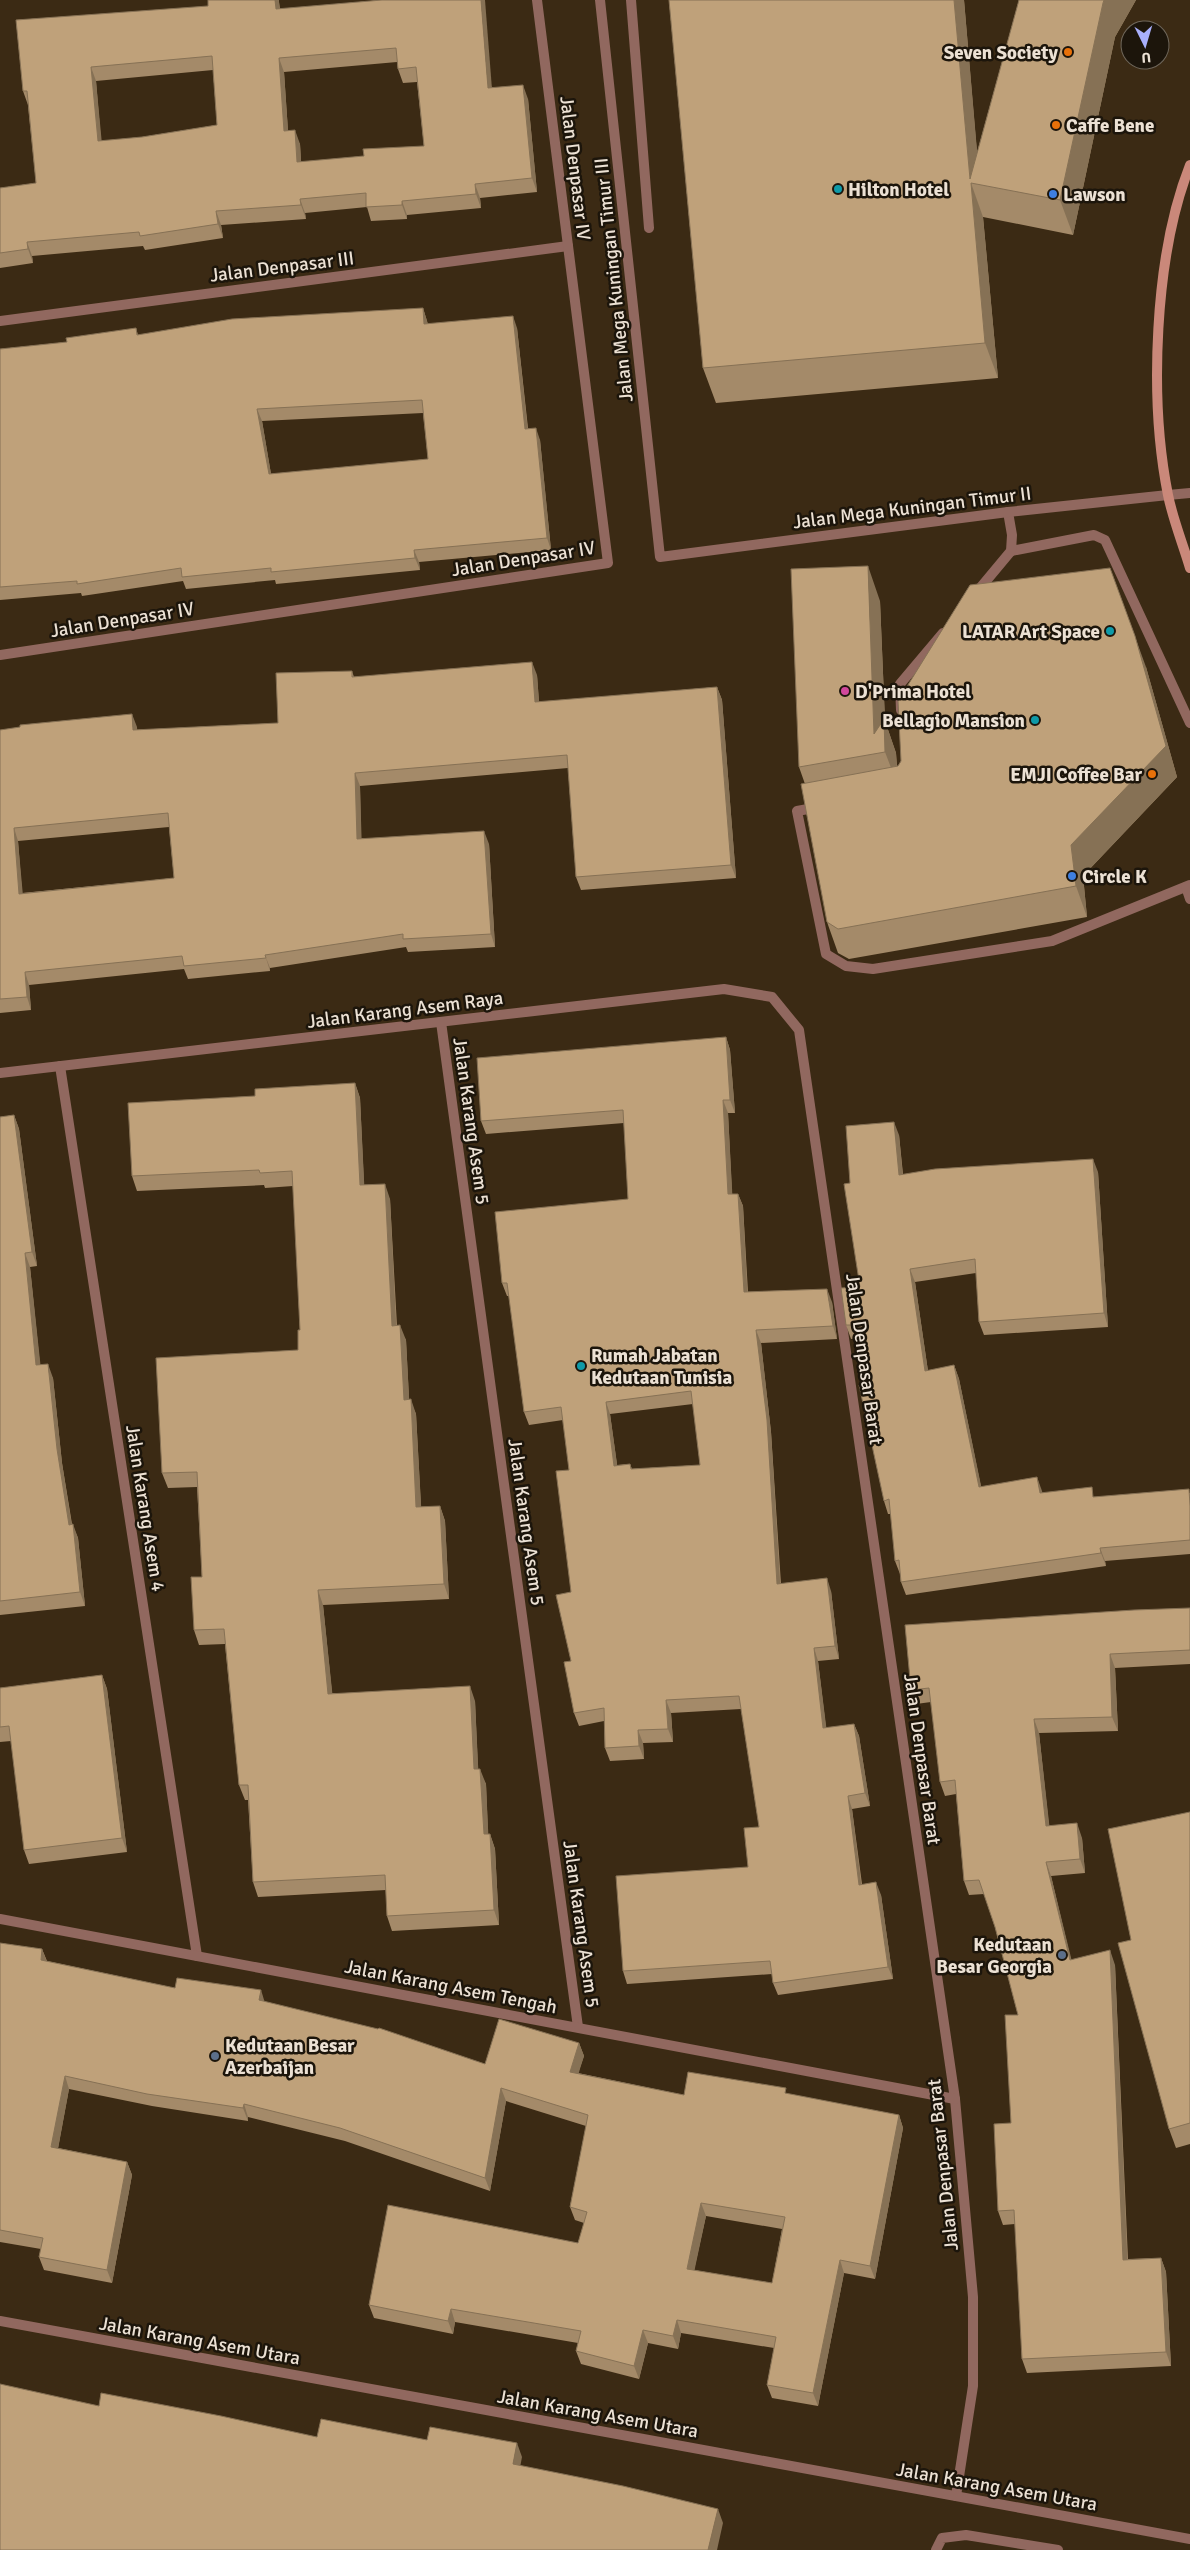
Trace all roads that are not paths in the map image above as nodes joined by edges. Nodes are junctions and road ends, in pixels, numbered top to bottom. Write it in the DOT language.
graph roads {
  1 [pos="537,0"];
  2 [pos="600,0"];
  3 [pos="631,0"];
  4 [pos="1190,165"];
  5 [pos="1187,181"];
  6 [pos="648,228"];
  7 [pos="568,246"];
  8 [pos="0,321"];
  9 [pos="1190,493"];
  10 [pos="1168,495"];
  11 [pos="1008,512"];
  12 [pos="1011,551"];
  13 [pos="660,557"];
  14 [pos="1190,568"];
  15 [pos="968,603"];
  16 [pos="949,625"];
  17 [pos="0,655"];
  18 [pos="902,723"];
  19 [pos="1190,723"];
  20 [pos="827,806"];
  21 [pos="1188,886"];
  22 [pos="1190,899"];
  23 [pos="441,1022"];
  24 [pos="799,1030"];
  25 [pos="60,1066"];
  26 [pos="0,1073"];
  27 [pos="0,1918"];
  28 [pos="198,1956"];
  29 [pos="578,2027"];
  30 [pos="955,2099"];
  31 [pos="0,2321"];
  32 [pos="956,2496"];
  33 [pos="1190,2539"];
  34 [pos="936,2550"];
  35 [pos="1058,2550"];
  1 -- 7 [label="street, Jalan Denpasar IV"];
  2 -- 13 [label="street, Jalan Mega Kuningan Timur III"];
  3 -- 6 [label="street"];
  4 -- 5 [label="main road"];
  5 -- 10 [label="main road"];
  7 -- 8 [label="street, Jalan Denpasar III"];
  7 -- 17 [label="street, Jalan Denpasar IV"];
  9 -- 10 [label="street, Jalan Mega Kuningan Timur II"];
  10 -- 11 [label="street, Jalan Mega Kuningan Timur II"];
  10 -- 14 [label="main road"];
  11 -- 12 [label="street"];
  11 -- 13 [label="street, Jalan Mega Kuningan Timur II"];
  12 -- 15 [label="street"];
  12 -- 19 [label="street"];
  16 -- 18 [label="street"];
  20 -- 21 [label="street"];
  21 -- 22 [label="street"];
  23 -- 24 [label="street, Jalan Karang Asem Raya"];
  23 -- 25 [label="street, Jalan Karang Asem Raya"];
  23 -- 29 [label="street, Jalan Karang Asem 5"];
  24 -- 30 [label="street, Jalan Denpasar Barat"];
  25 -- 26 [label="street, Jalan Karang Asem Raya"];
  25 -- 28 [label="street, Jalan Karang Asem 4"];
  27 -- 28 [label="street, Jalan Karang Asem Tengah"];
  28 -- 29 [label="street, Jalan Karang Asem Tengah"];
  29 -- 30 [label="street, Jalan Karang Asem Tengah"];
  30 -- 32 [label="street, Jalan Denpasar Barat"];
  31 -- 32 [label="street, Jalan Karang Asem Utara"];
  32 -- 33 [label="street, Jalan Karang Asem Utara"];
  34 -- 35 [label="street"];
}
